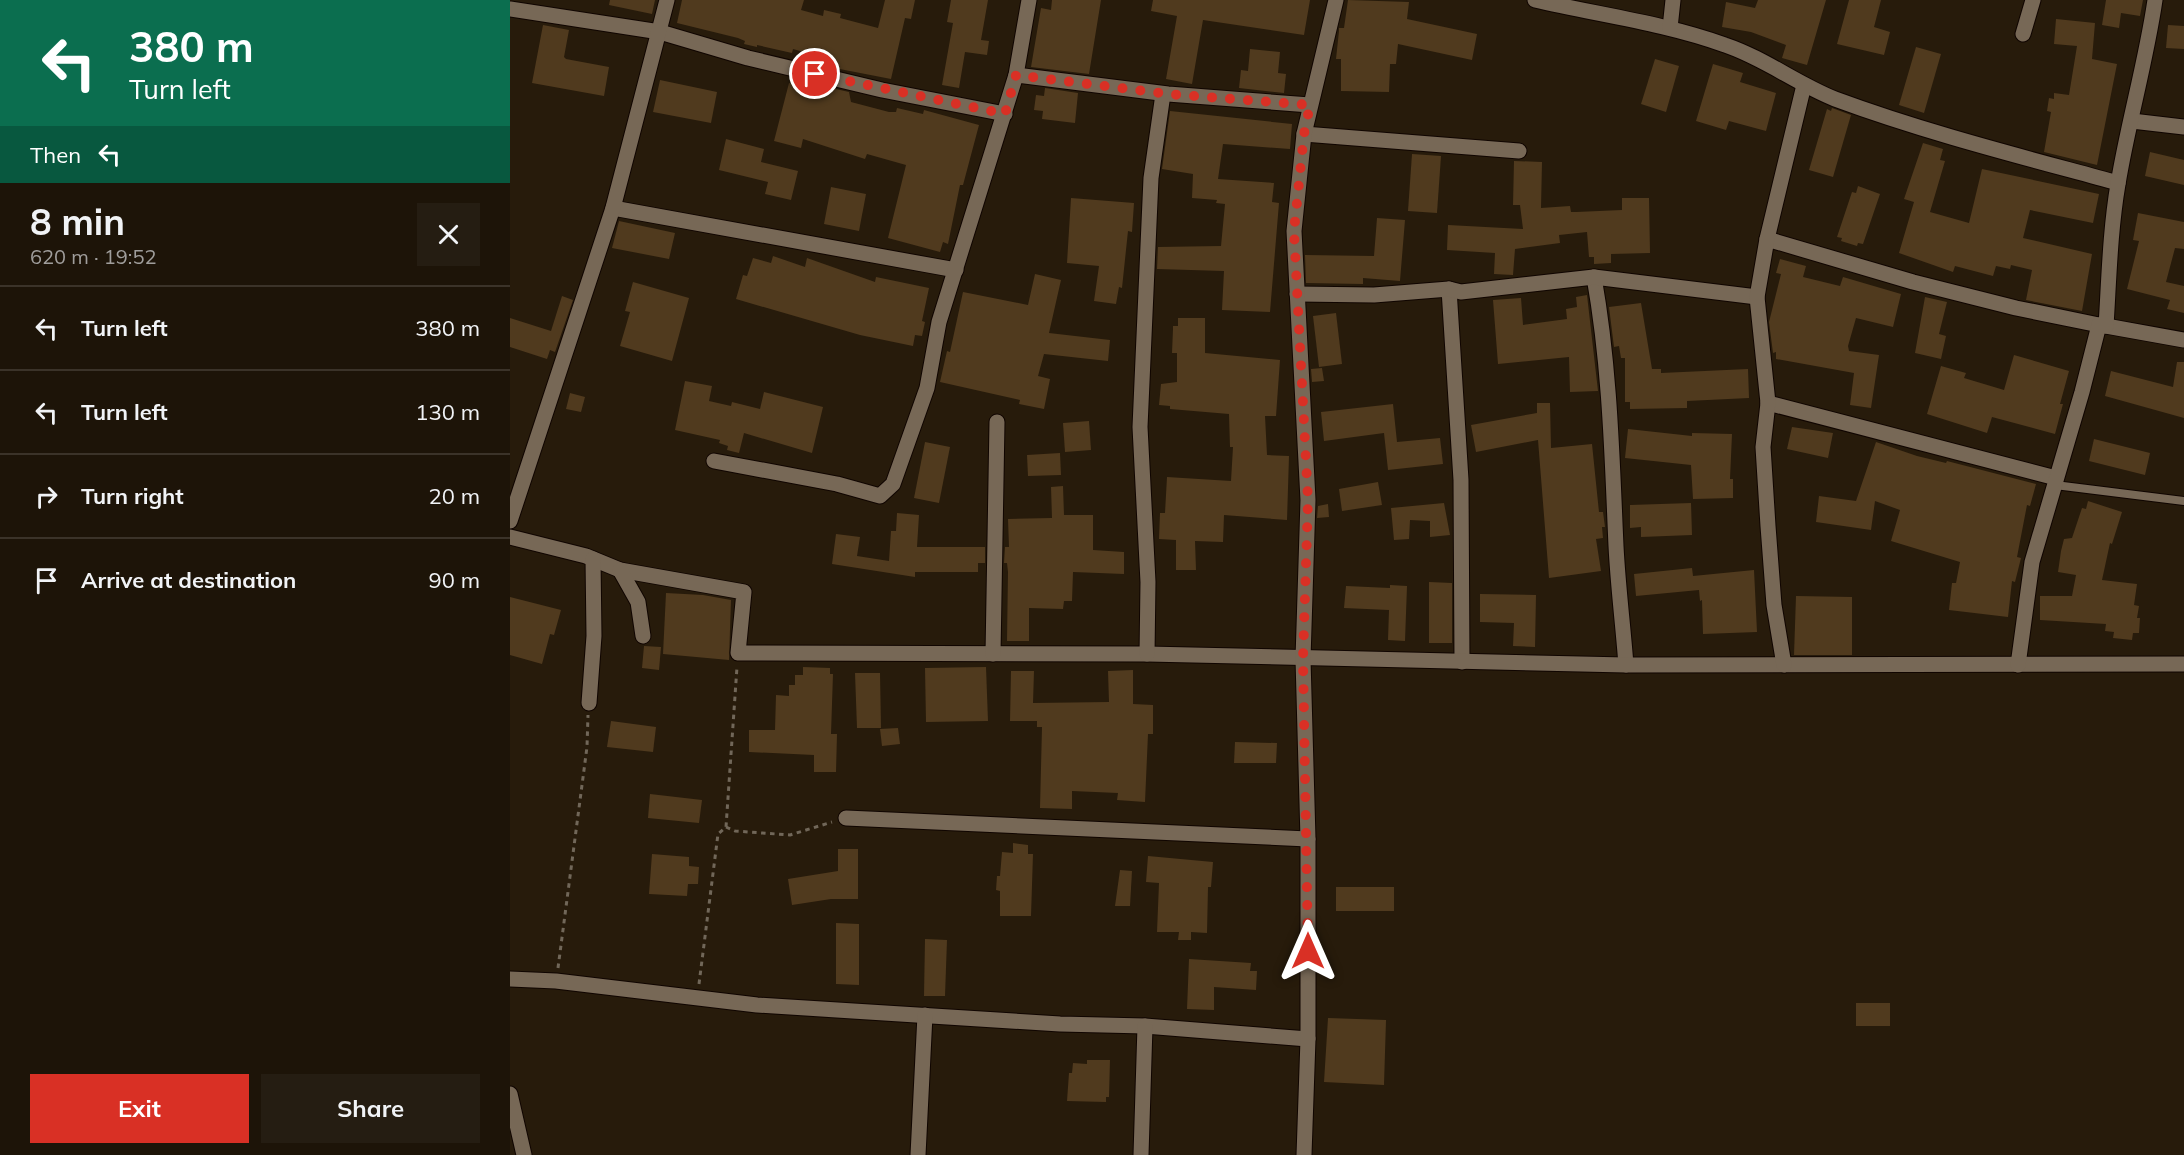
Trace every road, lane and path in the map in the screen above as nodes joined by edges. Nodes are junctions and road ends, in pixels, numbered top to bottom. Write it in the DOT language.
graph roads {
  1 [pos="667,0"];
  2 [pos="1029,0"];
  3 [pos="1336,0"];
  4 [pos="1535,0"];
  5 [pos="1672,0"];
  6 [pos="2033,0"];
  7 [pos="2155,0"];
  8 [pos="510,9"];
  9 [pos="1670,28"];
  10 [pos="660,32"];
  11 [pos="2024,34"];
  12 [pos="1016,75"];
  13 [pos="1804,85"];
  14 [pos="1163,94"];
  15 [pos="1310,105"];
  16 [pos="1005,114"];
  17 [pos="2132,121"];
  18 [pos="2184,127"];
  19 [pos="1304,134"];
  20 [pos="1519,151"];
  21 [pos="2118,183"];
  22 [pos="613,208"];
  23 [pos="1767,239"];
  24 [pos="956,270"];
  25 [pos="1594,277"];
  26 [pos="1449,289"];
  27 [pos="1297,294"];
  28 [pos="1757,297"];
  29 [pos="2102,326"];
  30 [pos="2184,340"];
  31 [pos="1768,403"];
  32 [pos="998,422"];
  33 [pos="714,461"];
  34 [pos="2056,482"];
  35 [pos="2184,501"];
  36 [pos="510,521"];
  37 [pos="510,537"];
  38 [pos="593,559"];
  39 [pos="620,570"];
  40 [pos="643,636"];
  41 [pos="738,653"];
  42 [pos="993,654"];
  43 [pos="1147,654"];
  44 [pos="1303,659"];
  45 [pos="1462,662"];
  46 [pos="2184,664"];
  47 [pos="1626,665"];
  48 [pos="1784,665"];
  49 [pos="2018,665"];
  50 [pos="589,703"];
  51 [pos="846,818"];
  52 [pos="726,827"];
  53 [pos="1308,839"];
  54 [pos="510,979"];
  55 [pos="556,981"];
  56 [pos="697,999"];
  57 [pos="925,1015"];
  58 [pos="1145,1026"];
  59 [pos="1308,1040"];
  60 [pos="510,1094"];
  61 [pos="524,1155"];
  62 [pos="918,1155"];
  63 [pos="1141,1155"];
  64 [pos="1304,1155"];
  1 -- 10 [label="street"];
  2 -- 12 [label="street"];
  3 -- 15 [label="street"];
  4 -- 9 [label="street"];
  5 -- 9 [label="street"];
  6 -- 11 [label="street"];
  7 -- 17 [label="street"];
  8 -- 10 [label="street"];
  9 -- 13 [label="street"];
  10 -- 16 [label="street"];
  10 -- 22 [label="street"];
  12 -- 14 [label="street"];
  12 -- 16 [label="street"];
  13 -- 21 [label="street"];
  13 -- 23 [label="street"];
  14 -- 15 [label="street"];
  14 -- 43 [label="street"];
  15 -- 19 [label="street"];
  16 -- 24 [label="street"];
  17 -- 18 [label="street"];
  17 -- 21 [label="street"];
  19 -- 20 [label="street"];
  19 -- 27 [label="street"];
  21 -- 29 [label="street"];
  22 -- 24 [label="street"];
  22 -- 36 [label="street"];
  23 -- 28 [label="street"];
  23 -- 29 [label="street"];
  24 -- 33 [label="street"];
  25 -- 26 [label="street"];
  25 -- 28 [label="street"];
  25 -- 47 [label="street"];
  26 -- 27 [label="street"];
  26 -- 45 [label="street"];
  27 -- 44 [label="street"];
  28 -- 31 [label="street"];
  29 -- 30 [label="street"];
  29 -- 34 [label="street"];
  31 -- 34 [label="street"];
  31 -- 48 [label="street"];
  32 -- 42 [label="street"];
  34 -- 35 [label="lane"];
  34 -- 49 [label="street"];
  37 -- 38 [label="street"];
  38 -- 39 [label="street"];
  38 -- 50 [label="street"];
  39 -- 40 [label="street"];
  39 -- 41 [label="street"];
  41 -- 42 [label="street"];
  41 -- 52 [label="path"];
  42 -- 43 [label="street"];
  43 -- 44 [label="street"];
  44 -- 45 [label="street"];
  44 -- 53 [label="street"];
  45 -- 47 [label="street"];
  46 -- 49 [label="street"];
  47 -- 48 [label="street"];
  48 -- 49 [label="street"];
  50 -- 55 [label="path"];
  51 -- 52 [label="path"];
  51 -- 53 [label="street"];
  52 -- 56 [label="path"];
  53 -- 59 [label="street"];
  54 -- 55 [label="street"];
  55 -- 56 [label="street"];
  56 -- 57 [label="street"];
  57 -- 58 [label="street"];
  57 -- 62 [label="street"];
  58 -- 59 [label="street"];
  58 -- 63 [label="street"];
  59 -- 64 [label="street"];
  60 -- 61 [label="street"];
}
